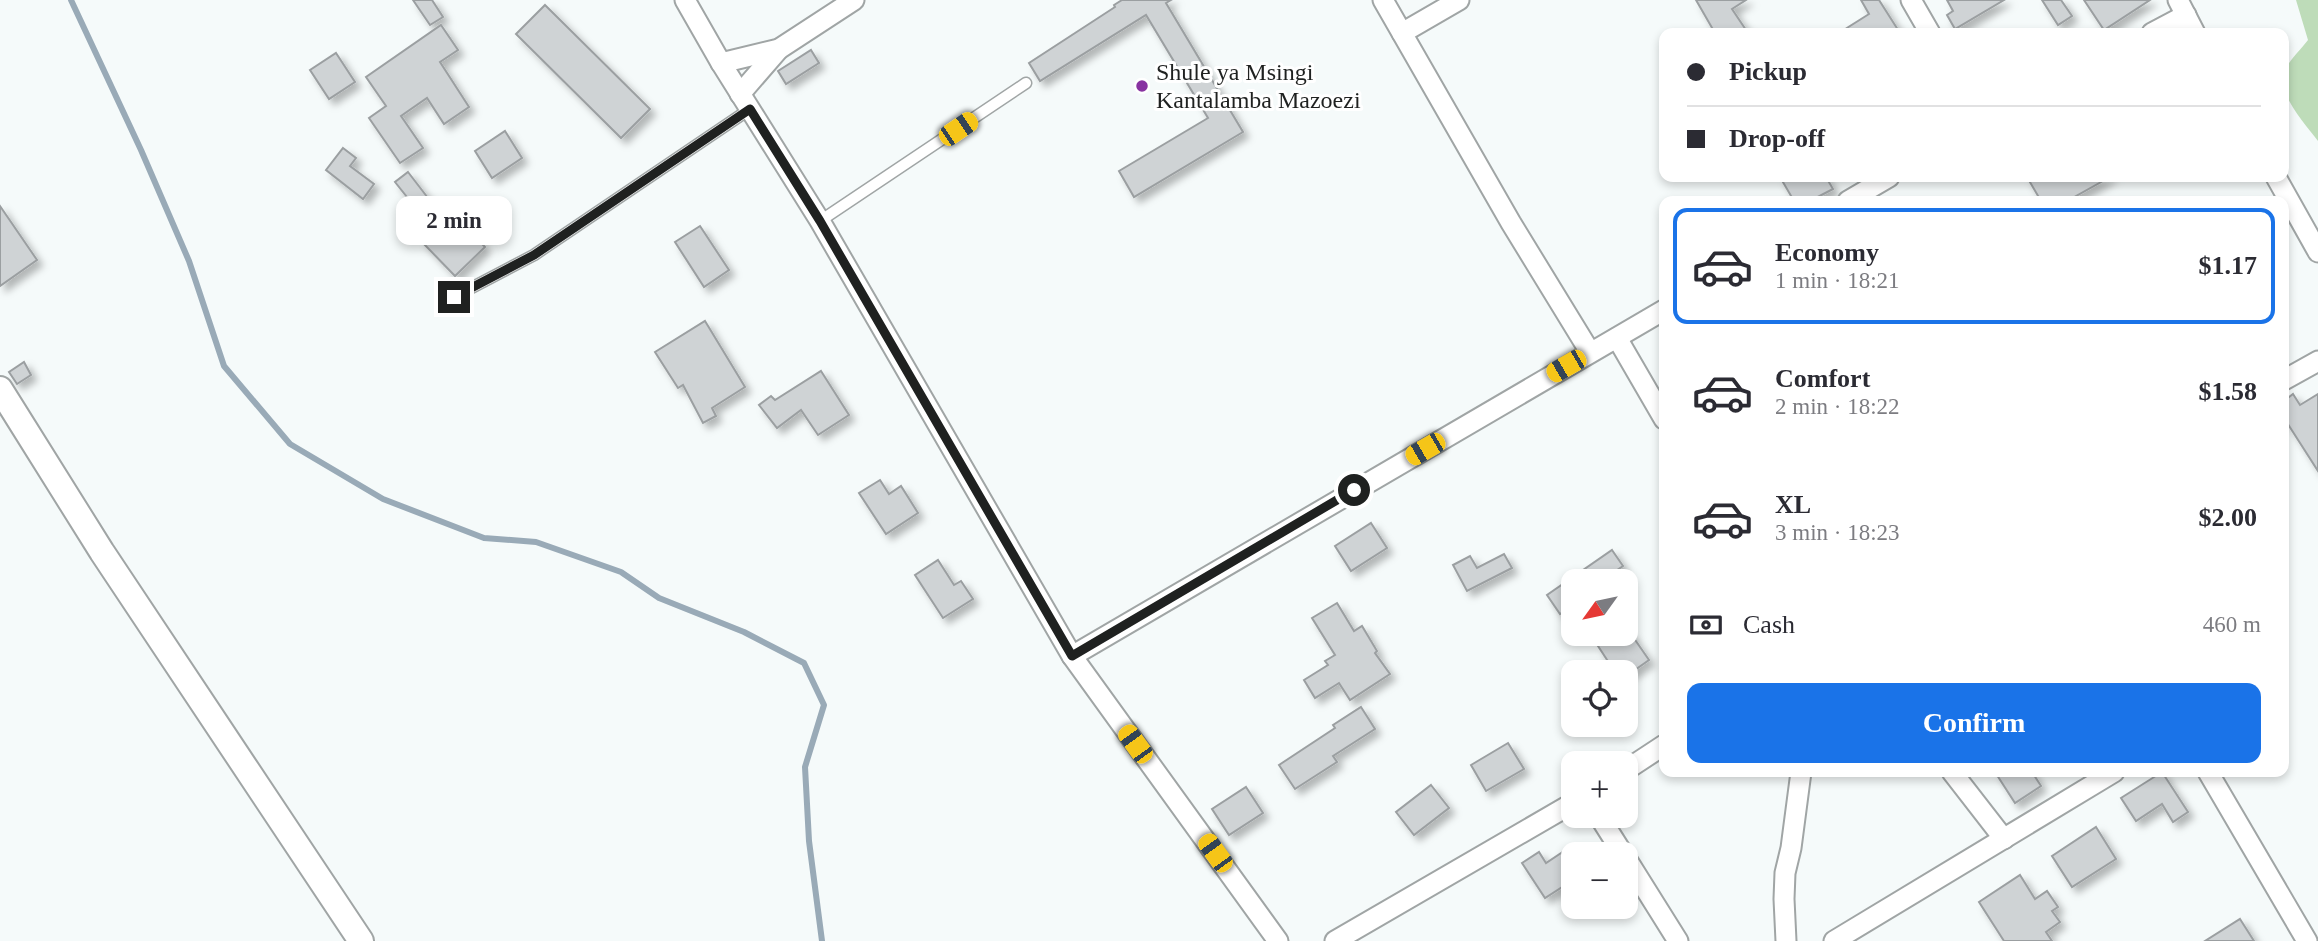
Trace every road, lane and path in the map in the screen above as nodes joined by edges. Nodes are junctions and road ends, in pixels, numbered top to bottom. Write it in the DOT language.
graph roads {
  1 [pos="685,0"];
  2 [pos="854,0"];
  3 [pos="1383,0"];
  4 [pos="1459,0"];
  5 [pos="1911,0"];
  6 [pos="2182,8"];
  7 [pos="1927,28"];
  8 [pos="2158,28"];
  9 [pos="2193,28"];
  10 [pos="1402,33"];
  11 [pos="779,49"];
  12 [pos="721,63"];
  13 [pos="1027,83"];
  14 [pos="745,101"];
  15 [pos="1880,182"];
  16 [pos="1857,196"];
  17 [pos="2289,201"];
  18 [pos="820,221"];
  19 [pos="2318,253"];
  20 [pos="454,297"];
  21 [pos="1659,313"];
  22 [pos="1617,338"];
  23 [pos="1590,352"];
  24 [pos="2318,361"];
  25 [pos="2289,377"];
  26 [pos="0,389"];
  27 [pos="1659,410"];
  28 [pos="1072,656"];
  29 [pos="1659,748"];
  30 [pos="1638,762"];
  31 [pos="1800,777"];
  32 [pos="1956,777"];
  33 [pos="2106,777"];
  34 [pos="2211,777"];
  35 [pos="1561,810"];
  36 [pos="2004,839"];
  37 [pos="1638,877"];
  38 [pos="361,941"];
  39 [pos="1278,941"];
  40 [pos="1335,941"];
  41 [pos="1678,941"];
  42 [pos="1786,941"];
  43 [pos="1834,941"];
  44 [pos="2307,941"];
  1 -- 12 [label="street"];
  2 -- 11 [label="street"];
  3 -- 10 [label="street"];
  4 -- 10 [label="street"];
  5 -- 7 [label="street"];
  6 -- 8 [label="street"];
  6 -- 9 [label="street"];
  10 -- 23 [label="street"];
  11 -- 12 [label="street"];
  11 -- 14 [label="street"];
  12 -- 14 [label="street"];
  13 -- 18 [label="lane"];
  14 -- 18 [label="street"];
  14 -- 20 [label="lane"];
  15 -- 16 [label="street"];
  17 -- 19 [label="street"];
  18 -- 28 [label="street"];
  21 -- 22 [label="street"];
  22 -- 23 [label="street"];
  22 -- 27 [label="street"];
  23 -- 28 [label="street"];
  24 -- 25 [label="street"];
  26 -- 38 [label="street"];
  28 -- 39 [label="street"];
  29 -- 30 [label="street"];
  31 -- 42 [label="street"];
  32 -- 36 [label="street"];
  33 -- 36 [label="street"];
  34 -- 44 [label="street"];
  35 -- 40 [label="street"];
  36 -- 43 [label="street"];
  37 -- 41 [label="street"];
}
